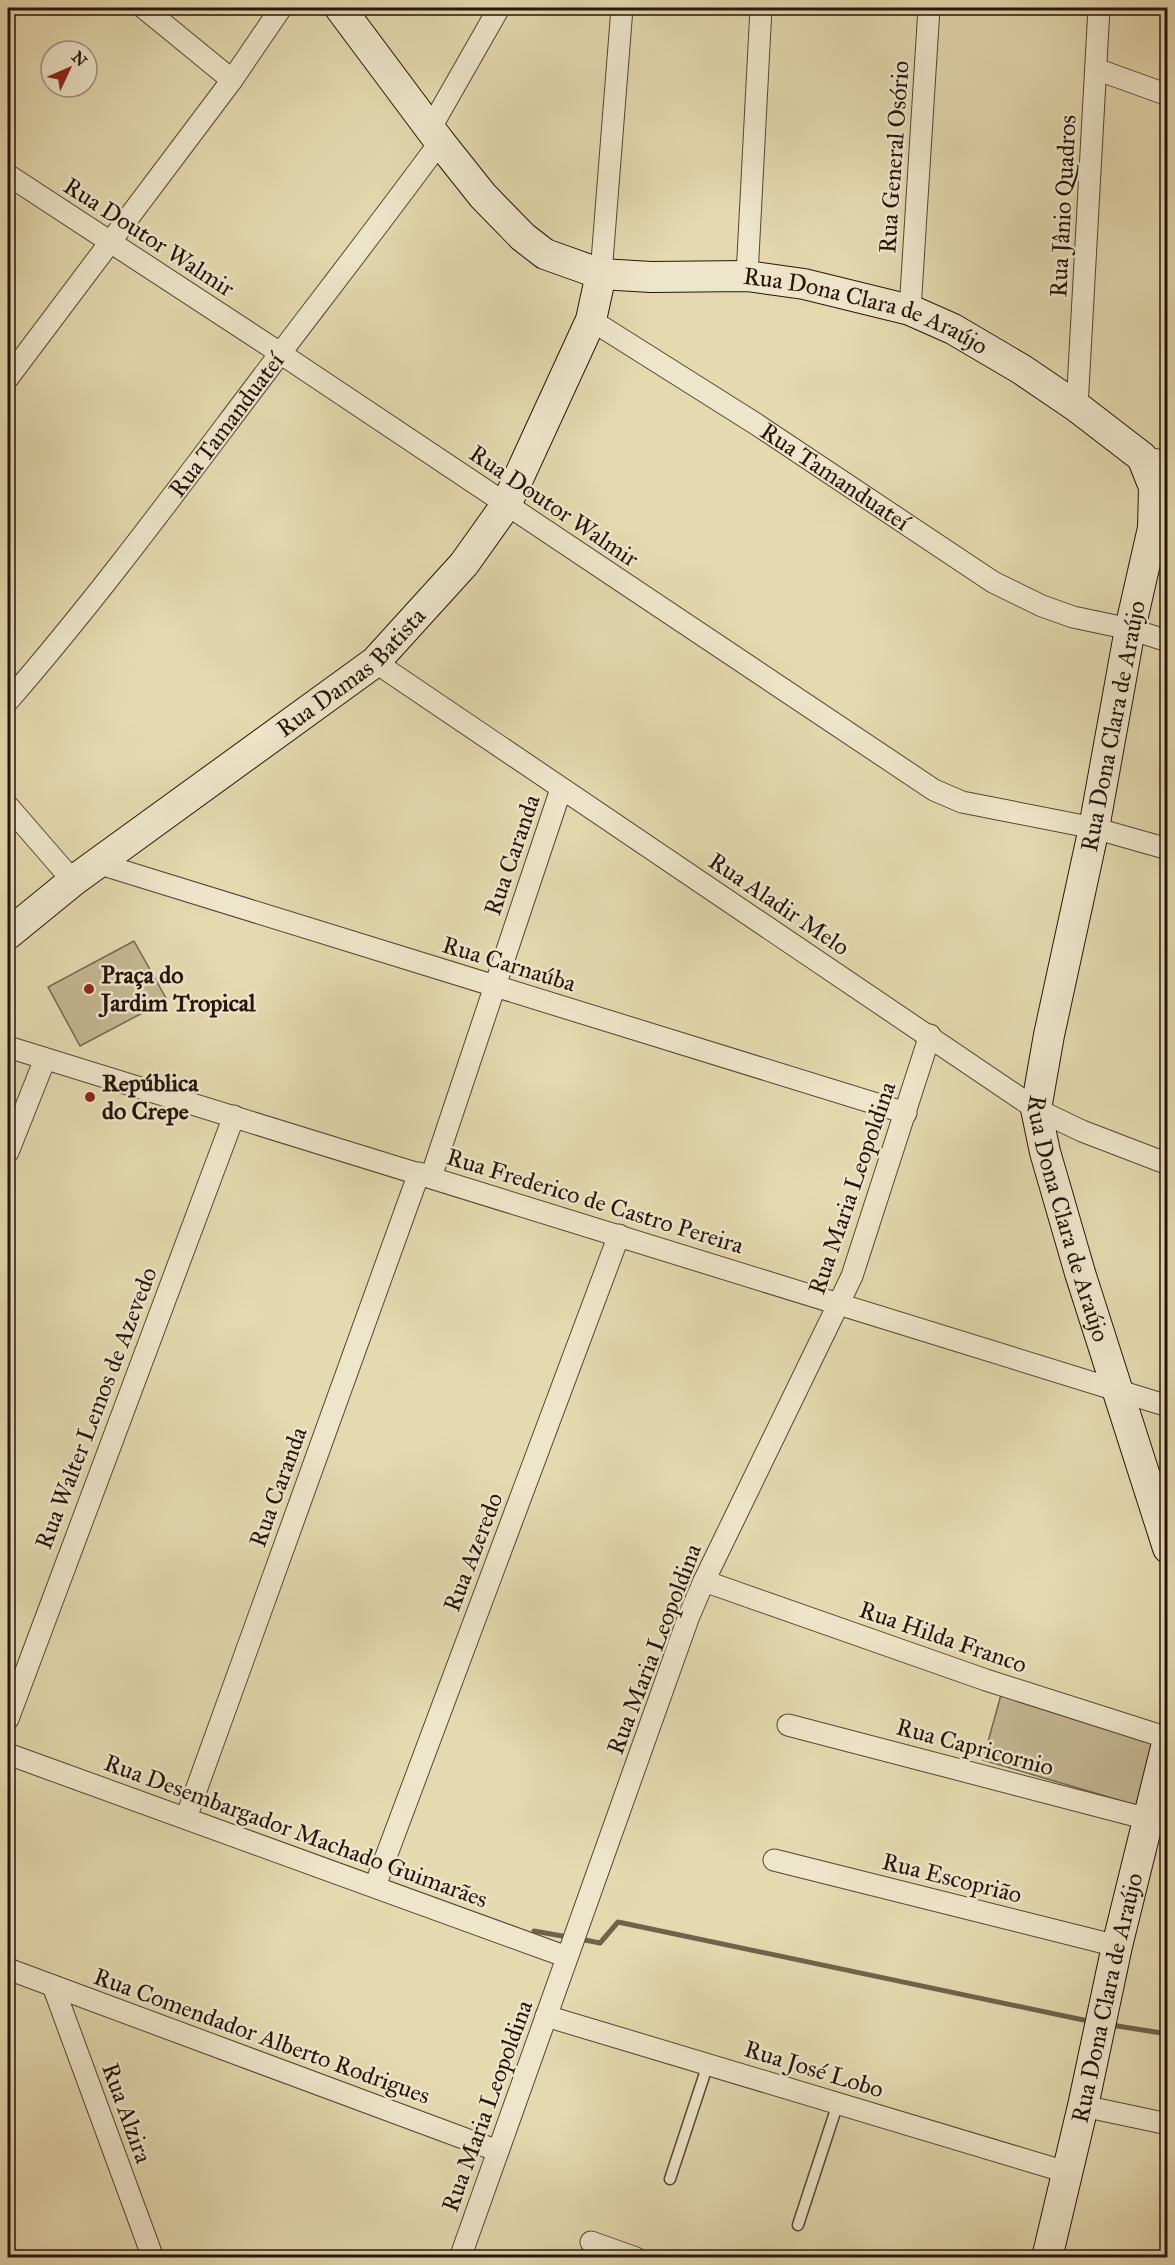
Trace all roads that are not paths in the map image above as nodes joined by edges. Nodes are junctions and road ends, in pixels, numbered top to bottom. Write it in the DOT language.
graph roads {
  1 [pos="144,8"];
  2 [pos="281,8"];
  3 [pos="340,8"];
  4 [pos="499,8"];
  5 [pos="622,8"];
  6 [pos="761,8"];
  7 [pos="929,8"];
  8 [pos="1099,8"];
  9 [pos="1096,69"];
  10 [pos="232,80"];
  11 [pos="1167,95"];
  12 [pos="435,136"];
  13 [pos="8,175"];
  14 [pos="108,242"];
  15 [pos="600,274"];
  16 [pos="747,276"];
  17 [pos="910,310"];
  18 [pos="591,320"];
  19 [pos="280,353"];
  20 [pos="8,378"];
  21 [pos="1077,407"];
  22 [pos="1155,460"];
  23 [pos="506,505"];
  24 [pos="1130,630"];
  25 [pos="1167,641"];
  26 [pos="375,662"];
  27 [pos="8,701"];
  28 [pos="561,789"];
  29 [pos="8,806"];
  30 [pos="1094,828"];
  31 [pos="1167,849"];
  32 [pos="98,863"];
  33 [pos="73,881"];
  34 [pos="8,934"];
  35 [pos="494,986"];
  36 [pos="930,1035"];
  37 [pos="8,1047"];
  38 [pos="45,1059"];
  39 [pos="1036,1109"];
  40 [pos="906,1113"];
  41 [pos="234,1116"];
  42 [pos="8,1152"];
  43 [pos="1167,1164"];
  44 [pos="425,1175"];
  45 [pos="620,1235"];
  46 [pos="840,1304"];
  47 [pos="1118,1390"];
  48 [pos="1167,1406"];
  49 [pos="1167,1548"];
  50 [pos="704,1581"];
  51 [pos="8,1719"];
  52 [pos="788,1725"];
  53 [pos="1167,1739"];
  54 [pos="8,1754"];
  55 [pos="186,1818"];
  56 [pos="1148,1819"];
  57 [pos="774,1860"];
  58 [pos="375,1886"];
  59 [pos="1117,1946"];
  60 [pos="571,1947"];
  61 [pos="8,1969"];
  62 [pos="53,1986"];
  63 [pos="546,2016"];
  64 [pos="708,2064"];
  65 [pos="838,2103"];
  66 [pos="1083,2106"];
  67 [pos="1167,2124"];
  68 [pos="498,2151"];
  69 [pos="1066,2172"];
  70 [pos="670,2179"];
  71 [pos="798,2225"];
  72 [pos="591,2241"];
  73 [pos="153,2258"];
  74 [pos="460,2258"];
  75 [pos="636,2258"];
  76 [pos="1047,2258"];
  1 -- 10 [label="street"];
  2 -- 10 [label="street"];
  3 -- 12 [label="main road, Rua Dona Clara de Araújo"];
  4 -- 12 [label="street, Rua Tamanduateí"];
  5 -- 15 [label="street"];
  6 -- 16 [label="street"];
  7 -- 17 [label="street, Rua General Osório"];
  8 -- 9 [label="street, Rua Jânio Quadros"];
  9 -- 11 [label="street"];
  9 -- 21 [label="street, Rua Jânio Quadros"];
  10 -- 14 [label="street"];
  12 -- 15 [label="main road, Rua Dona Clara de Araújo"];
  12 -- 19 [label="street, Rua Tamanduateí"];
  13 -- 14 [label="street, Rua Doutor Walmir"];
  14 -- 19 [label="street, Rua Doutor Walmir"];
  14 -- 20 [label="street"];
  15 -- 16 [label="main road, Rua Dona Clara de Araújo"];
  15 -- 18 [label="main road"];
  16 -- 17 [label="main road, Rua Dona Clara de Araújo"];
  17 -- 21 [label="main road, Rua Dona Clara de Araújo"];
  18 -- 23 [label="main road, Rua Damas Batista"];
  18 -- 24 [label="street, Rua Tamanduateí"];
  19 -- 23 [label="street, Rua Doutor Walmir"];
  19 -- 27 [label="street, Rua Tamanduateí"];
  21 -- 22 [label="main road, Rua Dona Clara de Araújo"];
  22 -- 24 [label="main road, Rua Dona Clara de Araújo"];
  23 -- 26 [label="main road, Rua Damas Batista"];
  23 -- 30 [label="street, Rua Doutor Walmir"];
  24 -- 25 [label="street, Rua Tamanduateí"];
  24 -- 30 [label="main road, Rua Dona Clara de Araújo"];
  26 -- 28 [label="street, Rua Aladir Melo"];
  26 -- 32 [label="main road, Rua Damas Batista"];
  28 -- 35 [label="street, Rua Caranda"];
  28 -- 36 [label="street, Rua Aladir Melo"];
  29 -- 33 [label="street"];
  30 -- 31 [label="street, Rua Doutor Walmir"];
  30 -- 39 [label="main road, Rua Dona Clara de Araújo"];
  32 -- 33 [label="main road, Rua Damas Batista"];
  32 -- 35 [label="street, Rua Carnaúba"];
  33 -- 34 [label="main road, Rua Damas Batista"];
  35 -- 40 [label="street, Rua Carnaúba"];
  35 -- 44 [label="street, Rua Caranda"];
  36 -- 39 [label="street, Rua Aladir Melo"];
  36 -- 40 [label="street, Rua Maria Leopoldina"];
  37 -- 38 [label="street, Rua Frederico de Castro Pereira"];
  38 -- 41 [label="street, Rua Frederico de Castro Pereira"];
  38 -- 42 [label="street"];
  39 -- 43 [label="street, Rua Aladir Melo"];
  39 -- 47 [label="main road, Rua Dona Clara de Araújo"];
  40 -- 46 [label="street, Rua Maria Leopoldina"];
  41 -- 44 [label="street, Rua Frederico de Castro Pereira"];
  41 -- 51 [label="street, Rua Walter Lemos de Azevedo"];
  44 -- 45 [label="street, Rua Frederico de Castro Pereira"];
  44 -- 55 [label="street, Rua Caranda"];
  45 -- 46 [label="street, Rua Frederico de Castro Pereira"];
  45 -- 58 [label="street, Rua Azeredo"];
  46 -- 47 [label="street, Rua Frederico de Castro Pereira"];
  46 -- 50 [label="street, Rua Maria Leopoldina"];
  47 -- 48 [label="street, Rua Frederico de Castro Pereira"];
  47 -- 49 [label="main road, Rua Dona Clara de Araújo"];
  50 -- 53 [label="street, Rua Hilda Franco"];
  50 -- 60 [label="street, Rua Maria Leopoldina"];
  52 -- 56 [label="street, Rua Capricornio"];
  53 -- 56 [label="main road, Rua Dona Clara de Araújo"];
  54 -- 55 [label="street, Rua Desembargador Machado Guimarães"];
  55 -- 58 [label="street, Rua Desembargador Machado Guimarães"];
  56 -- 59 [label="main road, Rua Dona Clara de Araújo"];
  57 -- 59 [label="street, Rua Escoprião"];
  58 -- 60 [label="street, Rua Desembargador Machado Guimarães"];
  59 -- 66 [label="main road, Rua Dona Clara de Araújo"];
  60 -- 63 [label="street, Rua Maria Leopoldina"];
  61 -- 62 [label="street, Rua Comendador Alberto Rodrigues"];
  62 -- 68 [label="street, Rua Comendador Alberto Rodrigues"];
  62 -- 73 [label="street, Rua Alzira"];
  63 -- 64 [label="street, Rua José Lobo"];
  63 -- 68 [label="street, Rua Maria Leopoldina"];
  64 -- 65 [label="street, Rua José Lobo"];
  64 -- 70 [label="lane"];
  65 -- 69 [label="street, Rua José Lobo"];
  65 -- 71 [label="lane"];
  66 -- 67 [label="street"];
  66 -- 69 [label="main road, Rua Dona Clara de Araújo"];
  68 -- 74 [label="street, Rua Maria Leopoldina"];
  69 -- 76 [label="main road, Rua Dona Clara de Araújo"];
  72 -- 75 [label="street"];
}
